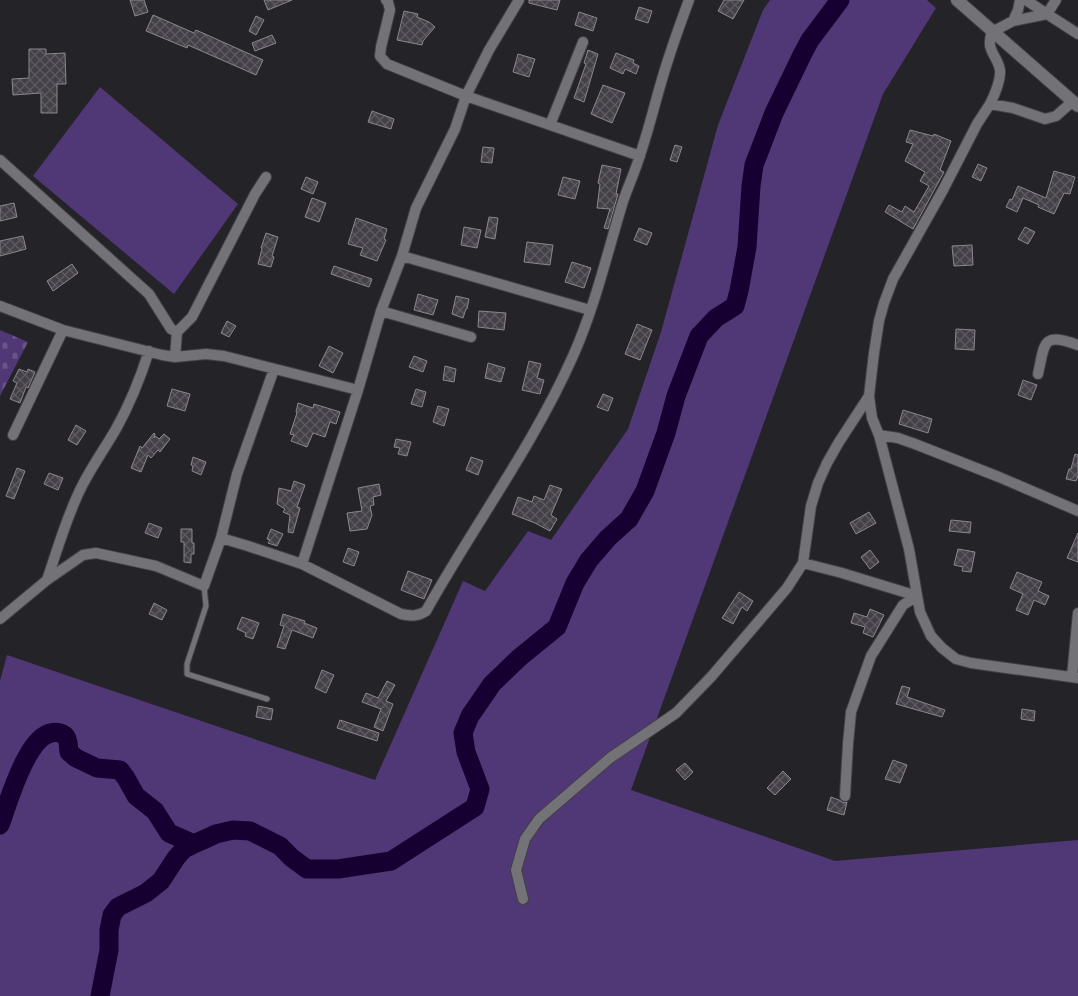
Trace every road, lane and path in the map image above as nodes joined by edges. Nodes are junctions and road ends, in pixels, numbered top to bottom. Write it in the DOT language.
graph roads {
  1 [pos="386,0"];
  2 [pos="519,0"];
  3 [pos="689,0"];
  4 [pos="957,0"];
  5 [pos="1020,0"];
  6 [pos="1026,0"];
  7 [pos="1056,0"];
  8 [pos="1047,14"];
  9 [pos="1013,21"];
  10 [pos="992,32"];
  11 [pos="1078,34"];
  12 [pos="582,42"];
  13 [pos="466,96"];
  14 [pos="1075,103"];
  15 [pos="990,104"];
  16 [pos="550,125"];
  17 [pos="640,156"];
  18 [pos="0,160"];
  19 [pos="266,177"];
  20 [pos="402,256"];
  21 [pos="0,306"];
  22 [pos="590,310"];
  23 [pos="381,311"];
  24 [pos="62,330"];
  25 [pos="177,332"];
  26 [pos="471,337"];
  27 [pos="1078,345"];
  28 [pos="149,351"];
  29 [pos="175,357"];
  30 [pos="274,369"];
  31 [pos="1038,374"];
  32 [pos="358,390"];
  33 [pos="869,396"];
  34 [pos="13,435"];
  35 [pos="879,435"];
  36 [pos="1078,511"];
  37 [pos="220,538"];
  38 [pos="803,563"];
  39 [pos="302,564"];
  40 [pos="47,580"];
  41 [pos="204,586"];
  42 [pos="917,596"];
  43 [pos="1078,613"];
  44 [pos="0,619"];
  45 [pos="1075,677"];
  46 [pos="267,699"];
  47 [pos="845,796"];
  48 [pos="522,899"];
  1 -- 13 [label="street"];
  2 -- 13 [label="street"];
  3 -- 17 [label="street"];
  4 -- 10 [label="street"];
  5 -- 9 [label="street"];
  6 -- 8 [label="street"];
  7 -- 8 [label="street"];
  8 -- 9 [label="street"];
  8 -- 11 [label="street"];
  9 -- 10 [label="street"];
  10 -- 14 [label="street"];
  10 -- 15 [label="street"];
  12 -- 16 [label="street"];
  13 -- 16 [label="street"];
  13 -- 20 [label="street"];
  14 -- 15 [label="street"];
  15 -- 33 [label="street"];
  16 -- 17 [label="street"];
  17 -- 22 [label="street"];
  18 -- 25 [label="street"];
  19 -- 25 [label="street"];
  20 -- 22 [label="street"];
  20 -- 23 [label="street"];
  21 -- 24 [label="street"];
  22 -- 39 [label="street"];
  23 -- 26 [label="street"];
  23 -- 32 [label="street"];
  24 -- 28 [label="street"];
  24 -- 34 [label="street"];
  25 -- 29 [label="street"];
  27 -- 31 [label="street"];
  28 -- 29 [label="street"];
  28 -- 40 [label="street"];
  29 -- 30 [label="street"];
  30 -- 32 [label="street"];
  30 -- 37 [label="street"];
  32 -- 39 [label="street"];
  33 -- 35 [label="street"];
  33 -- 38 [label="street"];
  35 -- 36 [label="street"];
  35 -- 42 [label="street"];
  37 -- 39 [label="street"];
  37 -- 41 [label="street"];
  38 -- 42 [label="street"];
  38 -- 48 [label="street"];
  40 -- 41 [label="street"];
  40 -- 44 [label="street"];
  41 -- 46 [label="lane"];
  42 -- 45 [label="street"];
  42 -- 47 [label="street"];
  43 -- 45 [label="street"];
}
